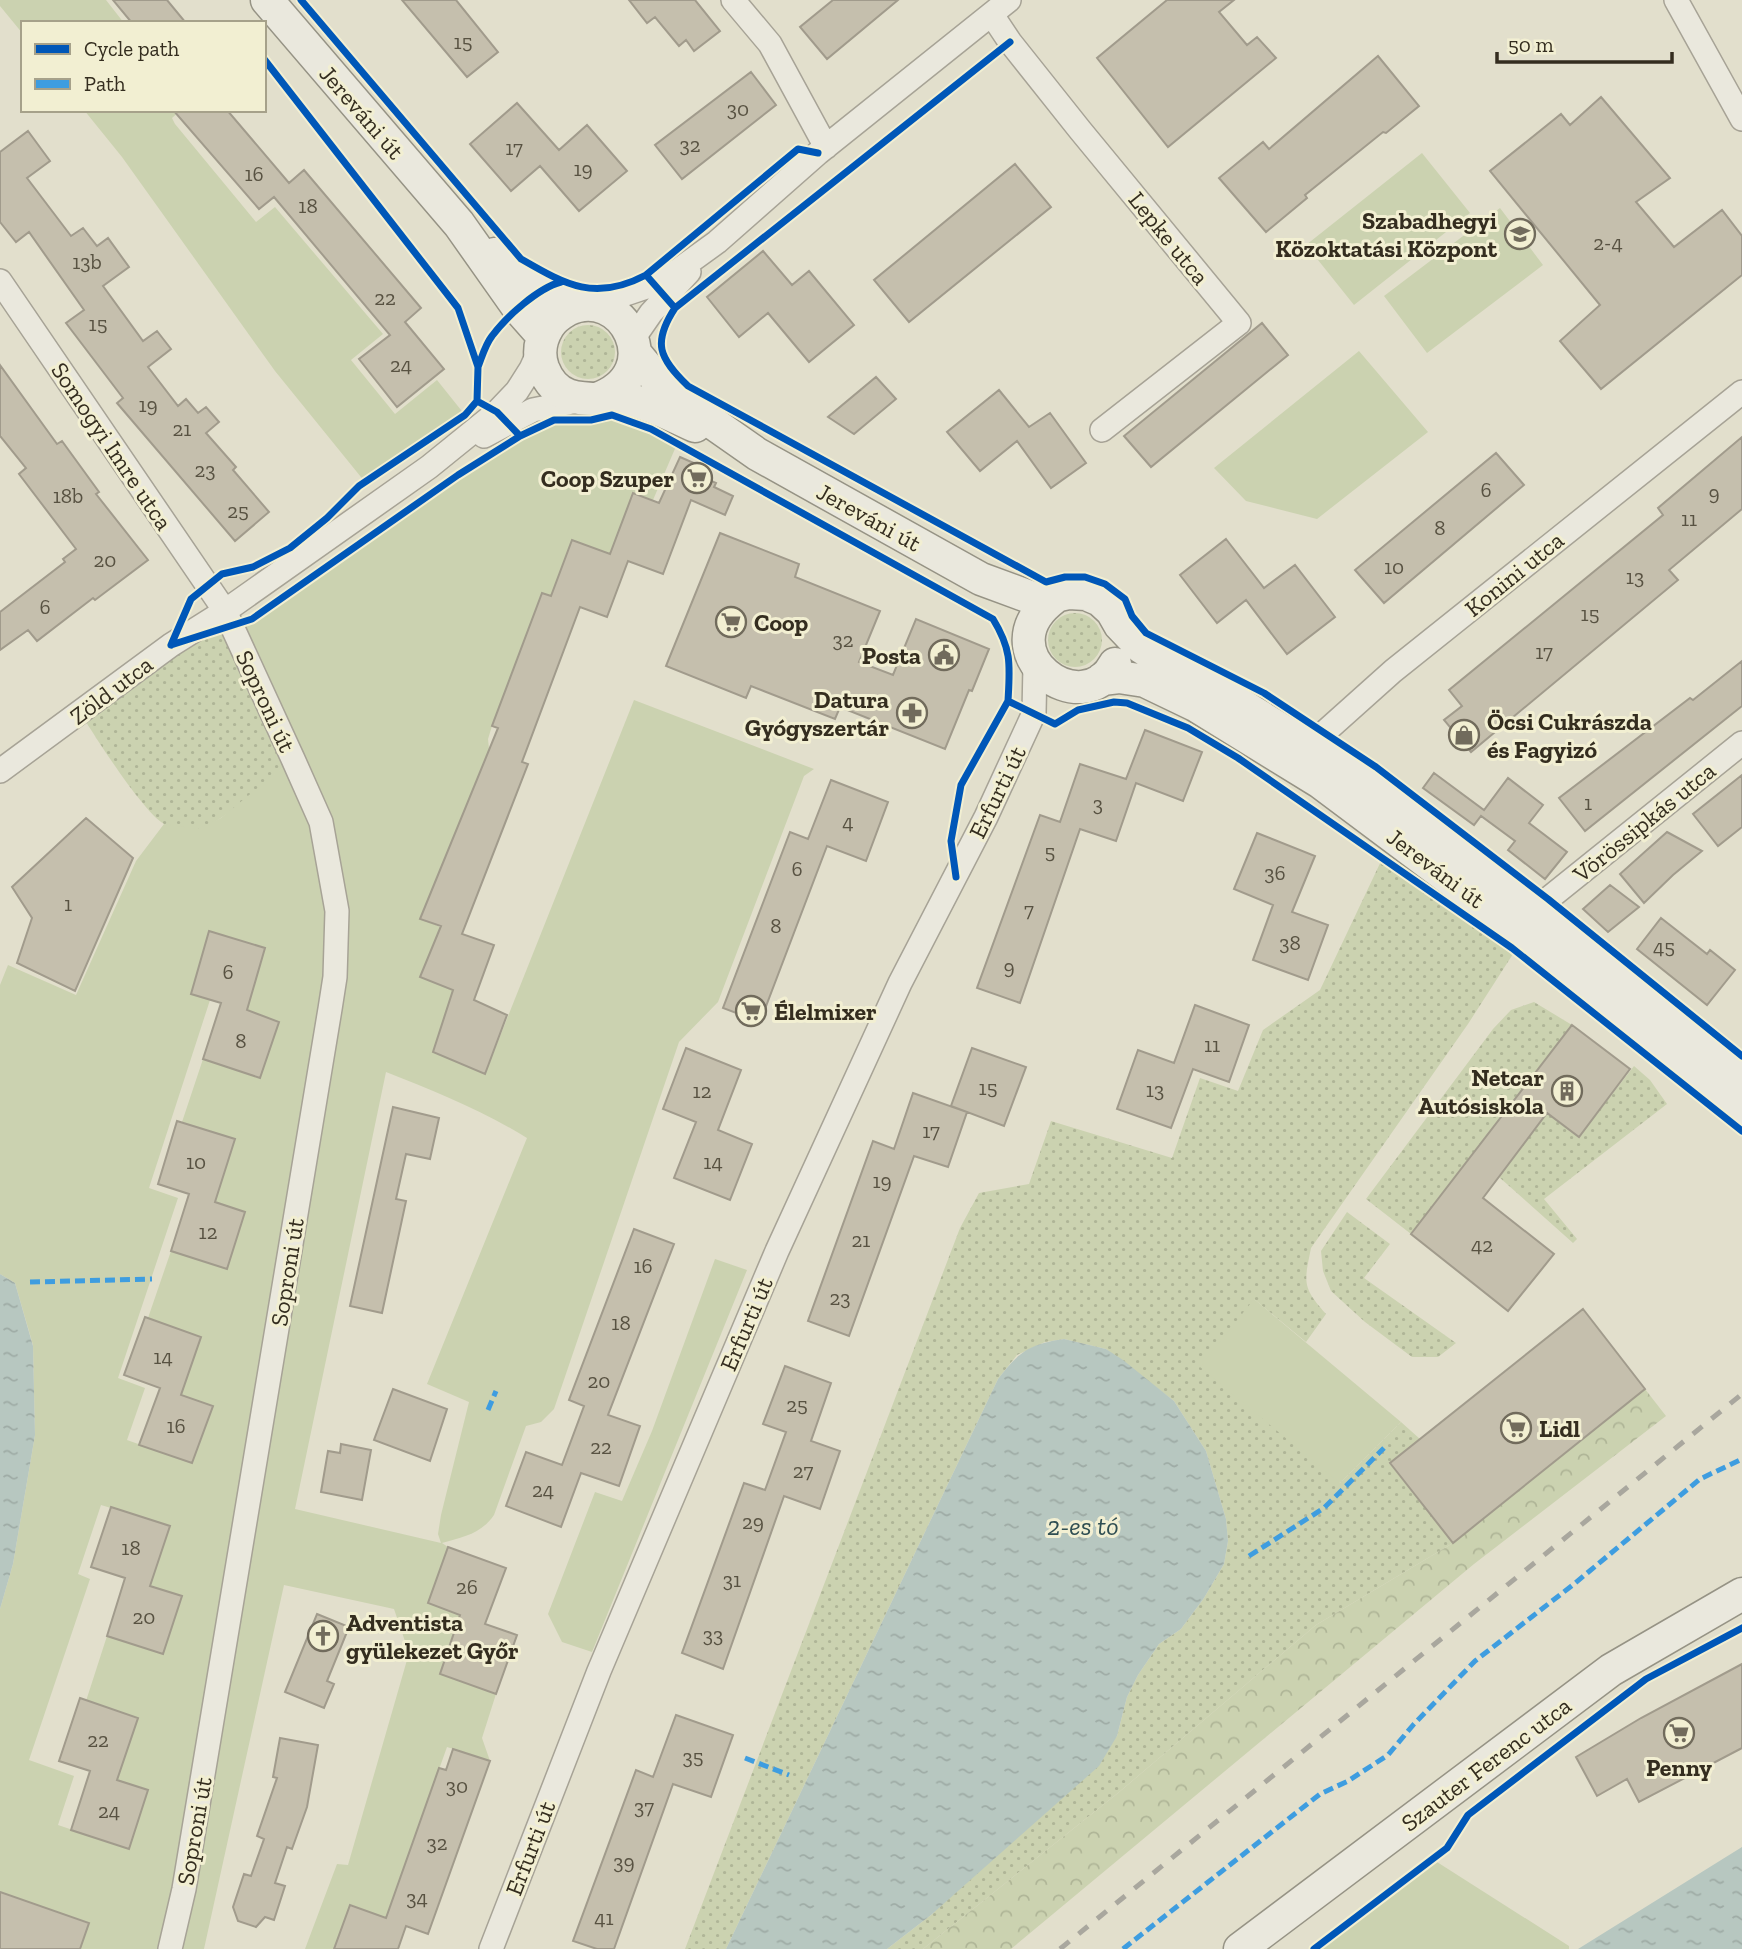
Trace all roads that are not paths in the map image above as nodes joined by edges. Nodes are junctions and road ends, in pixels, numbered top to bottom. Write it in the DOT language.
graph roads {
  1 [pos="267,0"];
  2 [pos="733,0"];
  3 [pos="1676,0"];
  4 [pos="1000,7"];
  5 [pos="1742,119"];
  6 [pos="826,146"];
  7 [pos="459,223"];
  8 [pos="717,242"];
  9 [pos="0,281"];
  10 [pos="583,306"];
  11 [pos="541,343"];
  12 [pos="634,346"];
  13 [pos="1742,392"];
  14 [pos="590,399"];
  15 [pos="1102,430"];
  16 [pos="757,454"];
  17 [pos="429,467"];
  18 [pos="981,579"];
  19 [pos="1054,598"];
  20 [pos="225,611"];
  21 [pos="1120,625"];
  22 [pos="1032,651"];
  23 [pos="1090,683"];
  24 [pos="1034,713"];
  25 [pos="1742,743"];
  26 [pos="1300,754"];
  27 [pos="0,771"];
  28 [pos="1529,923"];
  29 [pos="1742,1078"];
  30 [pos="1742,1112"];
  31 [pos="1742,1594"];
  32 [pos="170,1949"];
  33 [pos="491,1949"];
  34 [pos="1240,1949"];
  1 -- 7 [label="street, Jereváni út"];
  2 -- 6 [label="street"];
  3 -- 5 [label="street"];
  4 -- 6 [label="street, Lepke utca"];
  4 -- 15 [label="street, Lepke utca"];
  6 -- 8 [label="street, Lepke utca"];
  7 -- 10 [label="street, Jereváni út"];
  7 -- 11 [label="street, Jereváni út"];
  8 -- 10 [label="street, Lepke utca"];
  8 -- 12 [label="street, Lepke utca"];
  9 -- 20 [label="street, Somogyi Imre utca"];
  10 -- 11 [label="street"];
  10 -- 12 [label="street, Jereváni út"];
  11 -- 14 [label="street, Jereváni út"];
  11 -- 17 [label="street, Zöld utca"];
  12 -- 14 [label="street"];
  12 -- 16 [label="street, Jereváni út"];
  13 -- 26 [label="street, Konini utca"];
  14 -- 16 [label="street, Jereváni út"];
  14 -- 17 [label="street, Zöld utca"];
  16 -- 18 [label="street, Jereváni út"];
  17 -- 20 [label="street, Zöld utca"];
  18 -- 19 [label="street, Jereváni út"];
  18 -- 22 [label="street, Jereváni út"];
  19 -- 21 [label="street, Jereváni út"];
  19 -- 22 [label="street"];
  20 -- 27 [label="street, Zöld utca"];
  20 -- 32 [label="street, Soproni út"];
  21 -- 23 [label="street"];
  21 -- 26 [label="street, Jereváni út"];
  22 -- 23 [label="street, Jereváni út"];
  22 -- 24 [label="street, Erfurti út"];
  23 -- 24 [label="street"];
  23 -- 26 [label="street, Jereváni út"];
  24 -- 33 [label="street, Erfurti út"];
  25 -- 28 [label="street, Vörössipkás utca"];
  26 -- 28 [label="street, Jereváni út"];
  28 -- 29 [label="street, Jereváni út"];
  28 -- 30 [label="street, Jereváni út"];
  31 -- 34 [label="street, Szauter Ferenc utca"];
}
